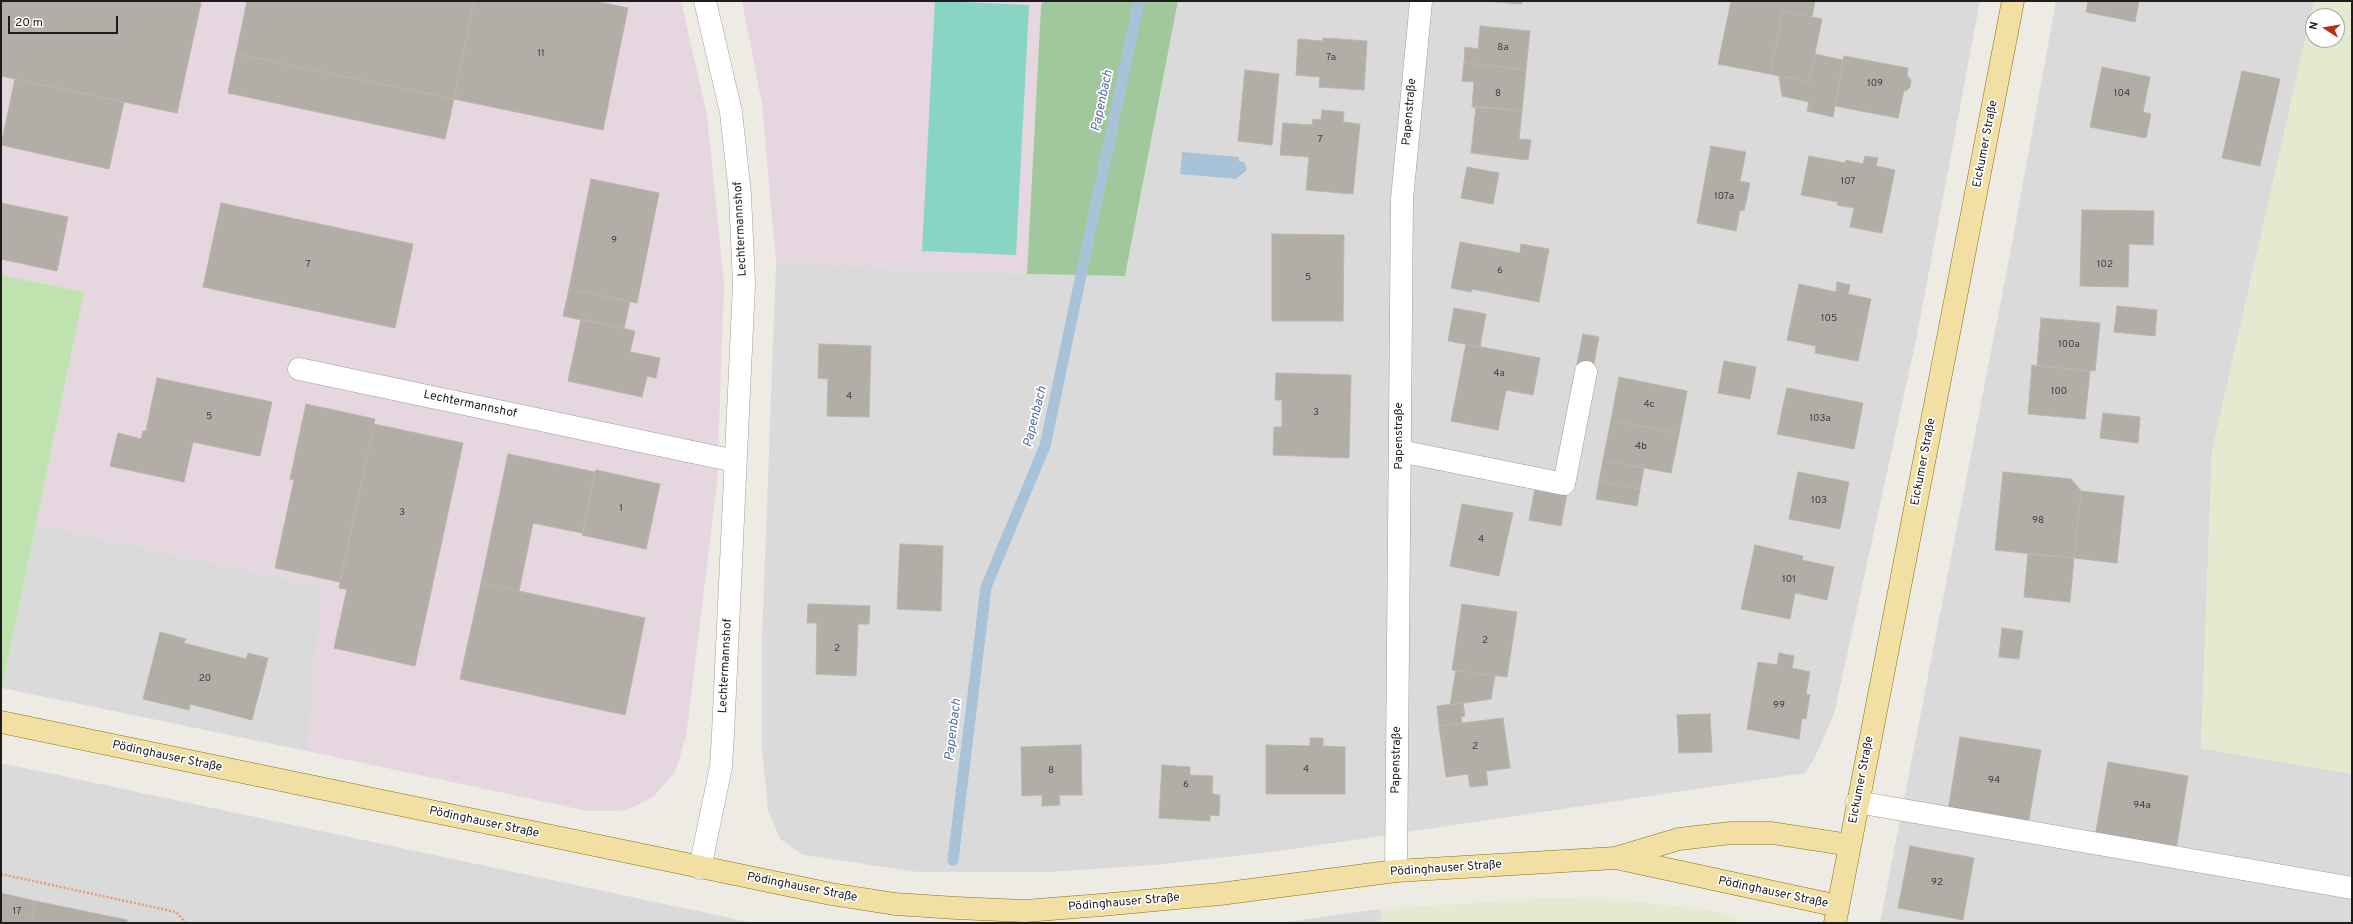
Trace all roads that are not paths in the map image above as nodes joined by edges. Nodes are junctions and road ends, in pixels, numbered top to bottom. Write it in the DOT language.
graph roads {
  1 [pos="705,1"];
  2 [pos="1421,1"];
  3 [pos="2014,1"];
  4 [pos="299,369"];
  5 [pos="1586,372"];
  6 [pos="1400,452"];
  7 [pos="735,461"];
  8 [pos="1,722"];
  9 [pos="1857,802"];
  10 [pos="1850,844"];
  11 [pos="1615,858"];
  12 [pos="700,868"];
  13 [pos="1396,871"];
  14 [pos="2352,888"];
  15 [pos="1836,915"];
  1 -- 7 [label="street, Lechtermannshof"];
  2 -- 6 [label="street, Papenstraße"];
  3 -- 9 [label="main road, Eickumer Straße"];
  4 -- 7 [label="street, Lechtermannshof"];
  5 -- 6 [label="street"];
  6 -- 13 [label="street, Papenstraße"];
  7 -- 12 [label="street, Lechtermannshof"];
  8 -- 12 [label="main road, Pödinghauser Straße"];
  9 -- 10 [label="main road, Eickumer Straße"];
  9 -- 14 [label="street"];
  10 -- 11 [label="main road, Pödinghauser Straße"];
  10 -- 15 [label="main road, Eickumer Straße"];
  11 -- 13 [label="main road, Pödinghauser Straße"];
  11 -- 15 [label="main road, Pödinghauser Straße"];
  12 -- 13 [label="main road, Pödinghauser Straße"];
}
